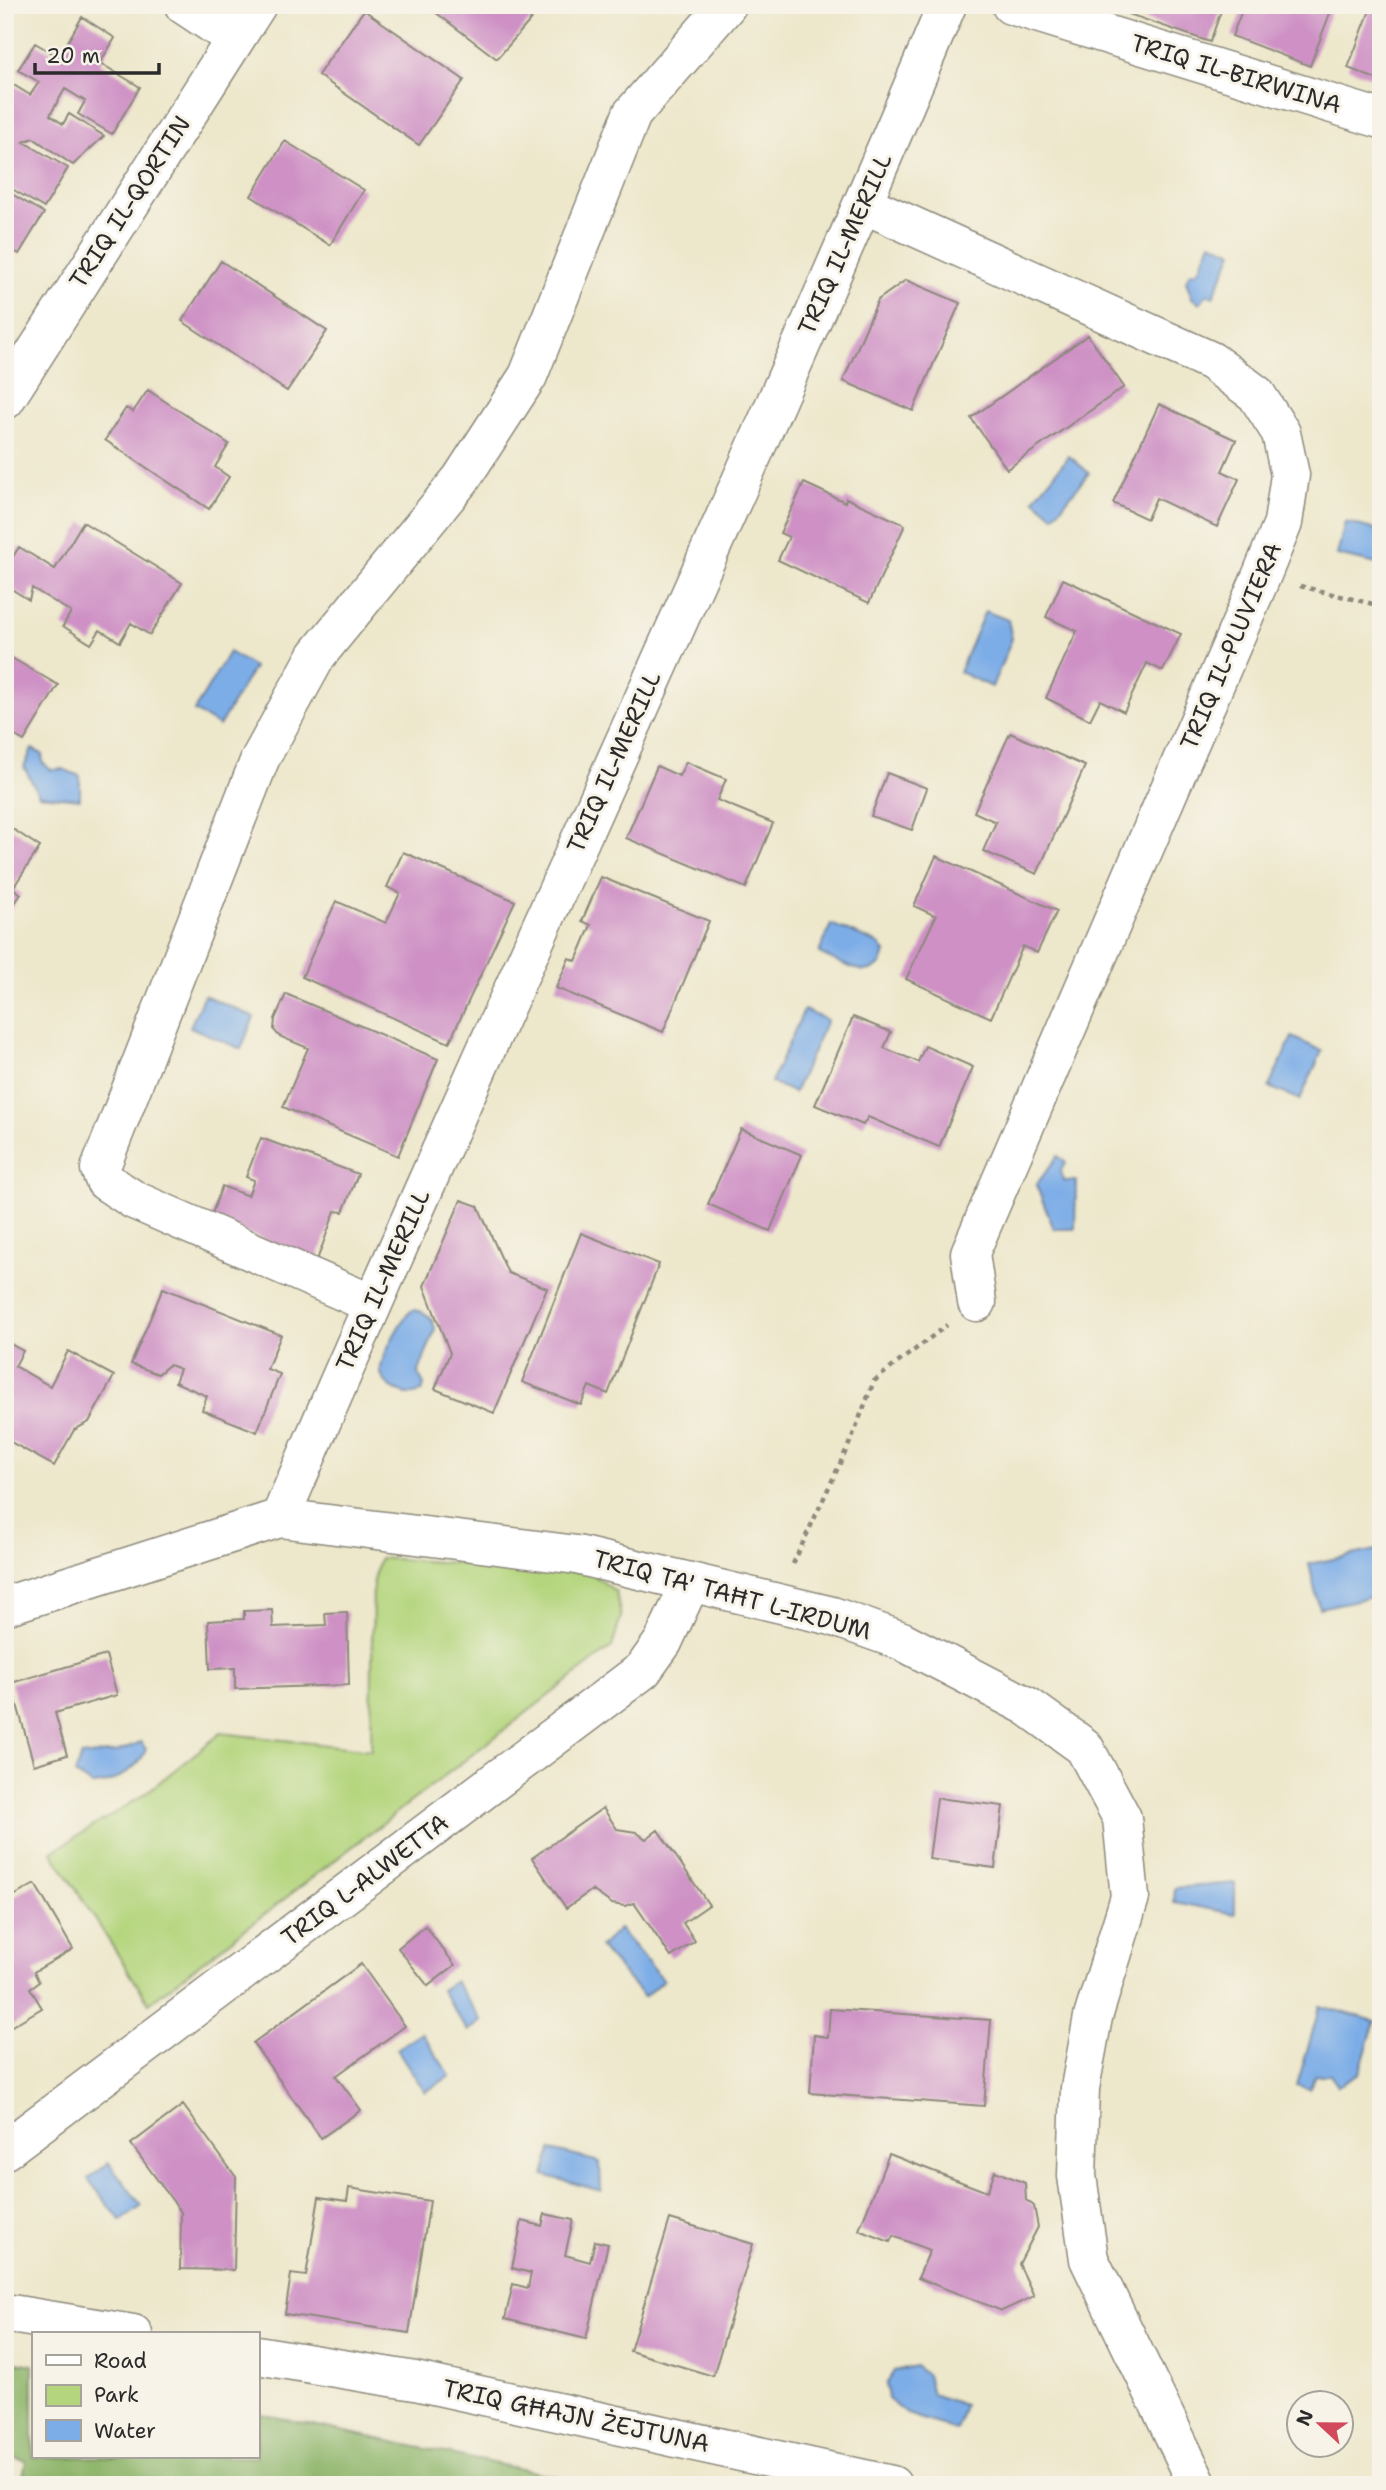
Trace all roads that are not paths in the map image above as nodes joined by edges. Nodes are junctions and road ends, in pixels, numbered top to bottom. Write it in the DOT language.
graph roads {
  1 [pos="184,5"];
  2 [pos="257,5"];
  3 [pos="727,5"];
  4 [pos="947,5"];
  5 [pos="1011,5"];
  6 [pos="235,39"];
  7 [pos="1381,119"];
  8 [pos="864,204"];
  9 [pos="5,400"];
  10 [pos="977,1302"];
  11 [pos="372,1304"];
  12 [pos="280,1518"];
  13 [pos="691,1582"];
  14 [pos="5,1606"];
  15 [pos="5,2150"];
  16 [pos="5,2313"];
  17 [pos="121,2332"];
  18 [pos="259,2355"];
  19 [pos="892,2485"];
  20 [pos="1198,2485"];
  1 -- 6 [label="street"];
  2 -- 6 [label="street, TRIQ IL-QORTIN"];
  3 -- 11 [label="street"];
  4 -- 8 [label="street, TRIQ IL-MERILL"];
  5 -- 7 [label="street, TRIQ IL-BIRWINA"];
  6 -- 9 [label="street, TRIQ IL-QORTIN"];
  8 -- 10 [label="street, TRIQ IL-PLUVIERA"];
  8 -- 11 [label="street, TRIQ IL-MERILL"];
  11 -- 12 [label="street, TRIQ IL-MERILL"];
  12 -- 13 [label="street, TRIQ TA' TAĦT L-IRDUM"];
  12 -- 14 [label="street, TRIQ TA' TAĦT L-IRDUM"];
  13 -- 15 [label="street, TRIQ L-ALWETTA"];
  13 -- 20 [label="street, TRIQ TA' TAĦT L-IRDUM"];
  16 -- 17 [label="street"];
  18 -- 19 [label="street, TRIQ GĦAJN ŻEJTUNA"];
}
